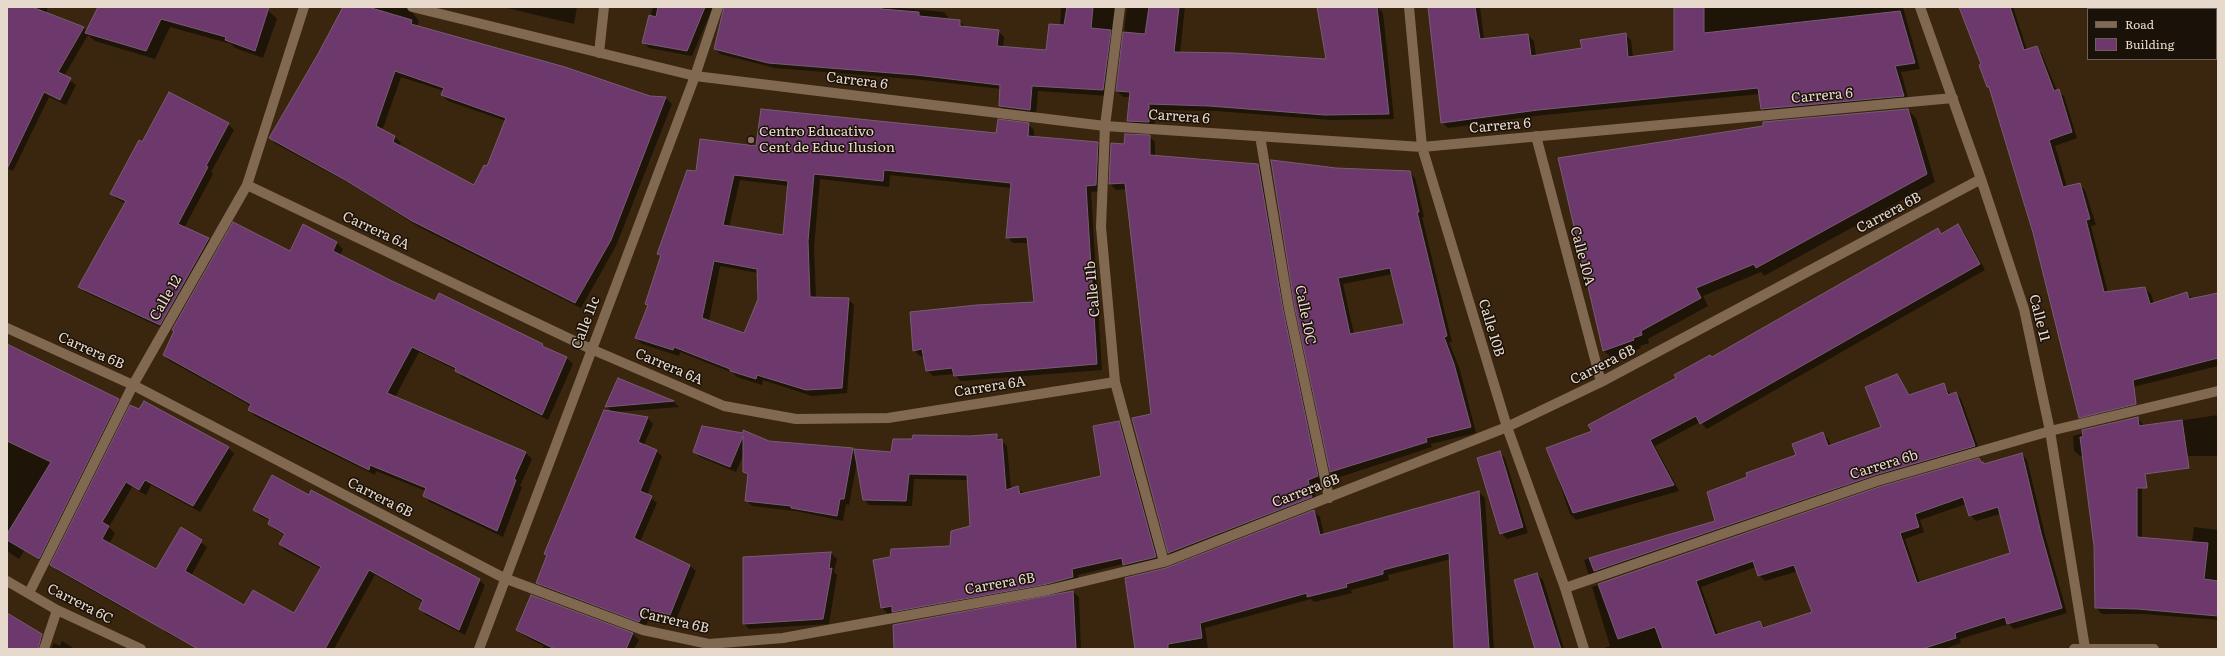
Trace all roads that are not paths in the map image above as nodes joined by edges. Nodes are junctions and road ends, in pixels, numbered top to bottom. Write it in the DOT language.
graph roads {
  1 [pos="304,7"];
  2 [pos="412,7"];
  3 [pos="604,7"];
  4 [pos="718,7"];
  5 [pos="1120,7"];
  6 [pos="1409,7"];
  7 [pos="1920,7"];
  8 [pos="599,53"];
  9 [pos="695,76"];
  10 [pos="1952,98"];
  11 [pos="1105,126"];
  12 [pos="1260,136"];
  13 [pos="1536,136"];
  14 [pos="1422,147"];
  15 [pos="1981,179"];
  16 [pos="247,185"];
  17 [pos="7,328"];
  18 [pos="591,349"];
  19 [pos="1115,382"];
  20 [pos="1601,382"];
  21 [pos="133,385"];
  22 [pos="2218,391"];
  23 [pos="1507,427"];
  24 [pos="2050,431"];
  25 [pos="1329,498"];
  26 [pos="1164,562"];
  27 [pos="504,578"];
  28 [pos="7,581"];
  29 [pos="1565,588"];
  30 [pos="29,593"];
  31 [pos="57,610"];
  32 [pos="2085,648"];
  33 [pos="44,649"];
  34 [pos="141,649"];
  35 [pos="479,649"];
  36 [pos="1584,649"];
  37 [pos="2074,649"];
  38 [pos="2154,649"];
  1 -- 16 [label="street, Calle 12"];
  2 -- 8 [label="street, Carrera 6"];
  3 -- 8 [label="street"];
  4 -- 9 [label="street, Calle 11c"];
  5 -- 11 [label="street, Calle 11b"];
  6 -- 14 [label="street, Calle 10B"];
  7 -- 10 [label="street, Calle 11"];
  8 -- 9 [label="street, Carrera 6"];
  9 -- 11 [label="street, Carrera 6"];
  9 -- 18 [label="street, Calle 11c"];
  10 -- 13 [label="street, Carrera 6"];
  10 -- 15 [label="street, Calle 11"];
  11 -- 12 [label="street, Carrera 6"];
  11 -- 19 [label="street, Calle 11b"];
  12 -- 14 [label="street, Carrera 6"];
  12 -- 25 [label="street, Calle 10C"];
  13 -- 14 [label="street, Carrera 6"];
  13 -- 20 [label="street, Calle 10A"];
  14 -- 23 [label="street, Calle 10B"];
  15 -- 20 [label="street, Carrera 6B"];
  15 -- 24 [label="street, Calle 11"];
  16 -- 18 [label="street, Carrera 6A"];
  16 -- 21 [label="street, Calle 12"];
  17 -- 21 [label="street, Carrera 6B"];
  18 -- 19 [label="street, Carrera 6A"];
  18 -- 27 [label="street, Calle 11c"];
  19 -- 26 [label="street, Calle 11b"];
  20 -- 23 [label="street, Carrera 6B"];
  21 -- 27 [label="street, Carrera 6B"];
  21 -- 30 [label="street, Calle 12"];
  22 -- 24 [label="street, Carrera 6b"];
  23 -- 25 [label="street, Carrera 6B"];
  23 -- 29 [label="street, Calle 10B"];
  24 -- 29 [label="street, Carrera 6b"];
  24 -- 32 [label="street, Calle 11"];
  25 -- 26 [label="street, Carrera 6B"];
  26 -- 27 [label="street, Carrera 6B"];
  27 -- 35 [label="street, Calle 11c"];
  28 -- 30 [label="street, Carrera 6C"];
  29 -- 36 [label="street, Calle 10B"];
  30 -- 31 [label="street, Carrera 6C"];
  31 -- 33 [label="street"];
  31 -- 34 [label="street, Carrera 6C"];
  32 -- 37 [label="street"];
  32 -- 38 [label="street"];
}
